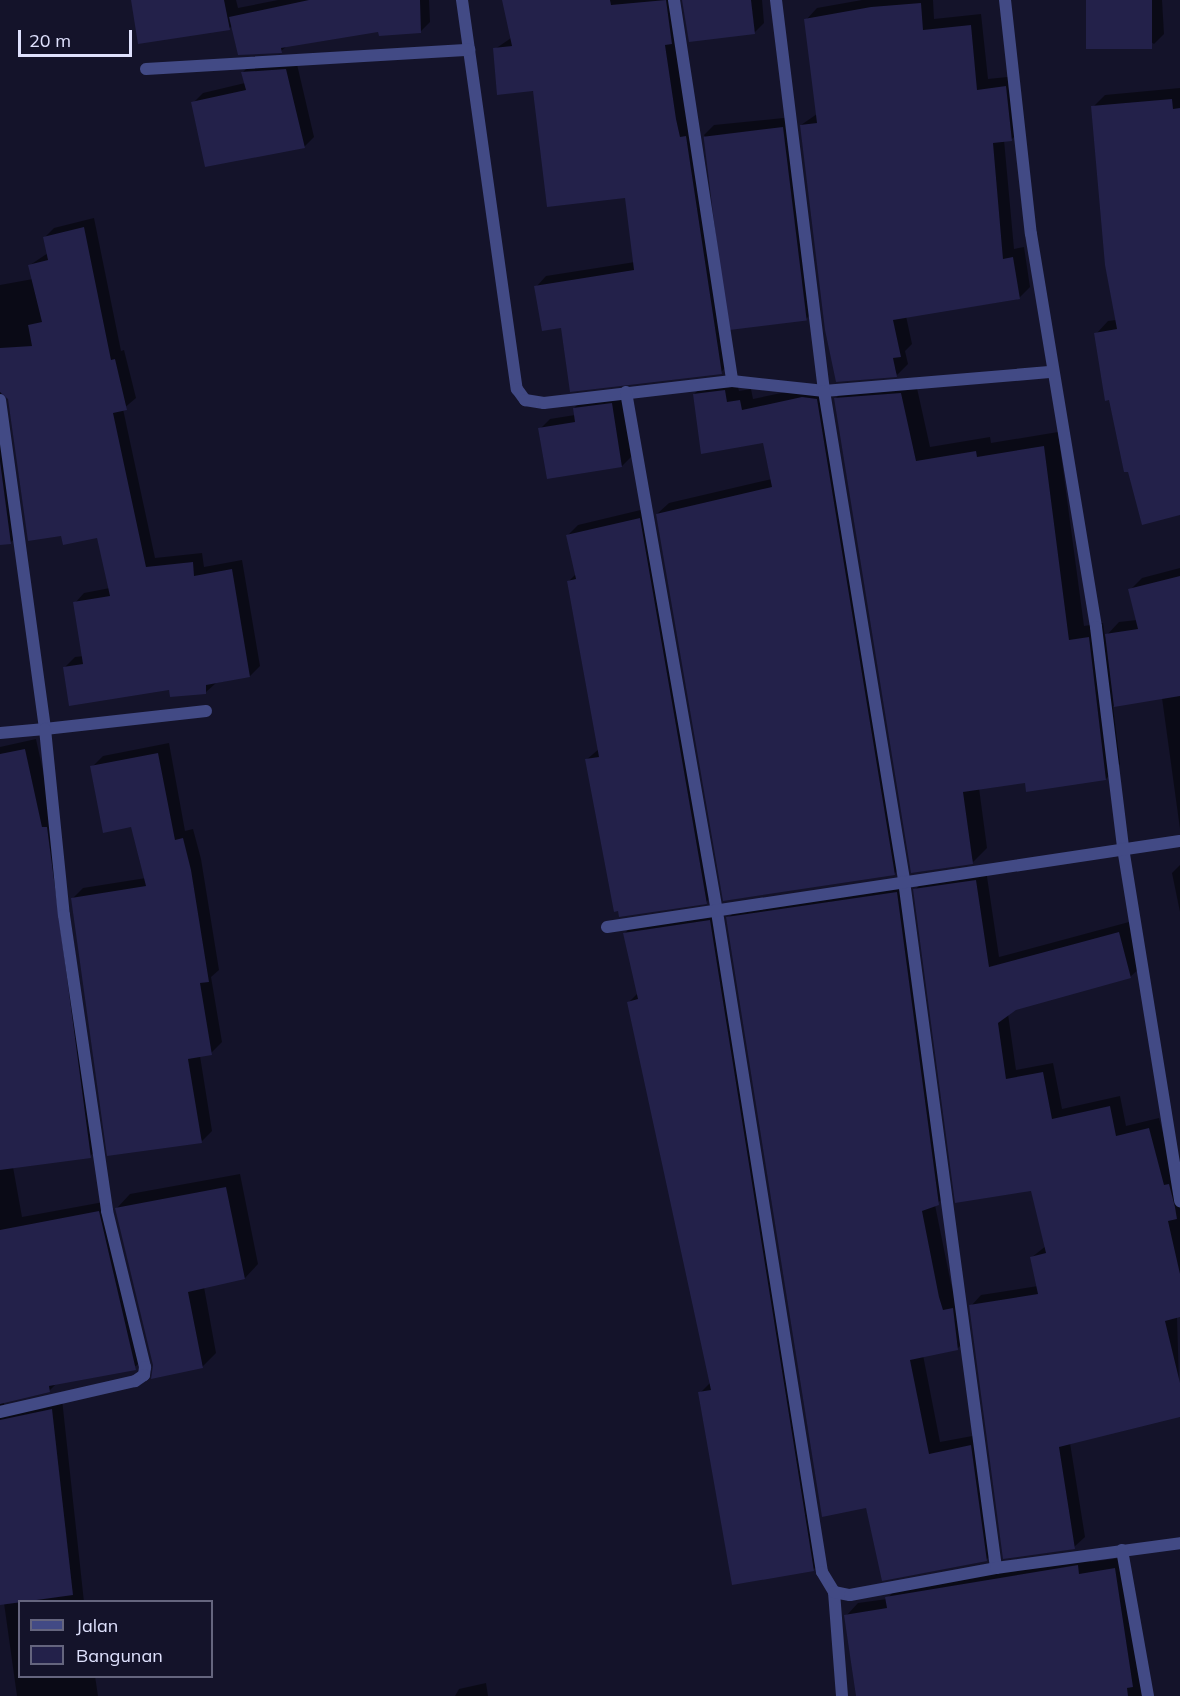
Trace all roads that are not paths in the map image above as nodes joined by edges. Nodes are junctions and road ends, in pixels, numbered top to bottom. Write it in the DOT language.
graph roads {
  1 [pos="462,0"];
  2 [pos="674,0"];
  3 [pos="776,0"];
  4 [pos="1005,0"];
  5 [pos="469,50"];
  6 [pos="146,69"];
  7 [pos="1052,372"];
  8 [pos="732,381"];
  9 [pos="824,391"];
  10 [pos="626,392"];
  11 [pos="0,400"];
  12 [pos="206,711"];
  13 [pos="45,729"];
  14 [pos="0,733"];
  15 [pos="1180,841"];
  16 [pos="1123,848"];
  17 [pos="904,881"];
  18 [pos="717,912"];
  19 [pos="607,927"];
  20 [pos="1180,1201"];
  21 [pos="0,1412"];
  22 [pos="1180,1543"];
  23 [pos="1122,1550"];
  24 [pos="996,1568"];
  25 [pos="834,1592"];
  26 [pos="842,1696"];
  27 [pos="1148,1696"];
  1 -- 5 [label="street"];
  2 -- 8 [label="street"];
  3 -- 9 [label="street"];
  4 -- 7 [label="street"];
  5 -- 6 [label="street"];
  5 -- 10 [label="street"];
  7 -- 9 [label="street"];
  7 -- 16 [label="street"];
  8 -- 9 [label="street"];
  8 -- 10 [label="street"];
  9 -- 17 [label="street"];
  10 -- 18 [label="street"];
  11 -- 13 [label="street"];
  12 -- 13 [label="street"];
  13 -- 14 [label="street"];
  13 -- 21 [label="street"];
  15 -- 16 [label="street"];
  16 -- 17 [label="street"];
  16 -- 20 [label="street"];
  17 -- 18 [label="street"];
  17 -- 24 [label="street"];
  18 -- 19 [label="street"];
  18 -- 25 [label="street"];
  22 -- 23 [label="street"];
  23 -- 24 [label="street"];
  23 -- 27 [label="street"];
  24 -- 25 [label="street"];
  25 -- 26 [label="street"];
}
